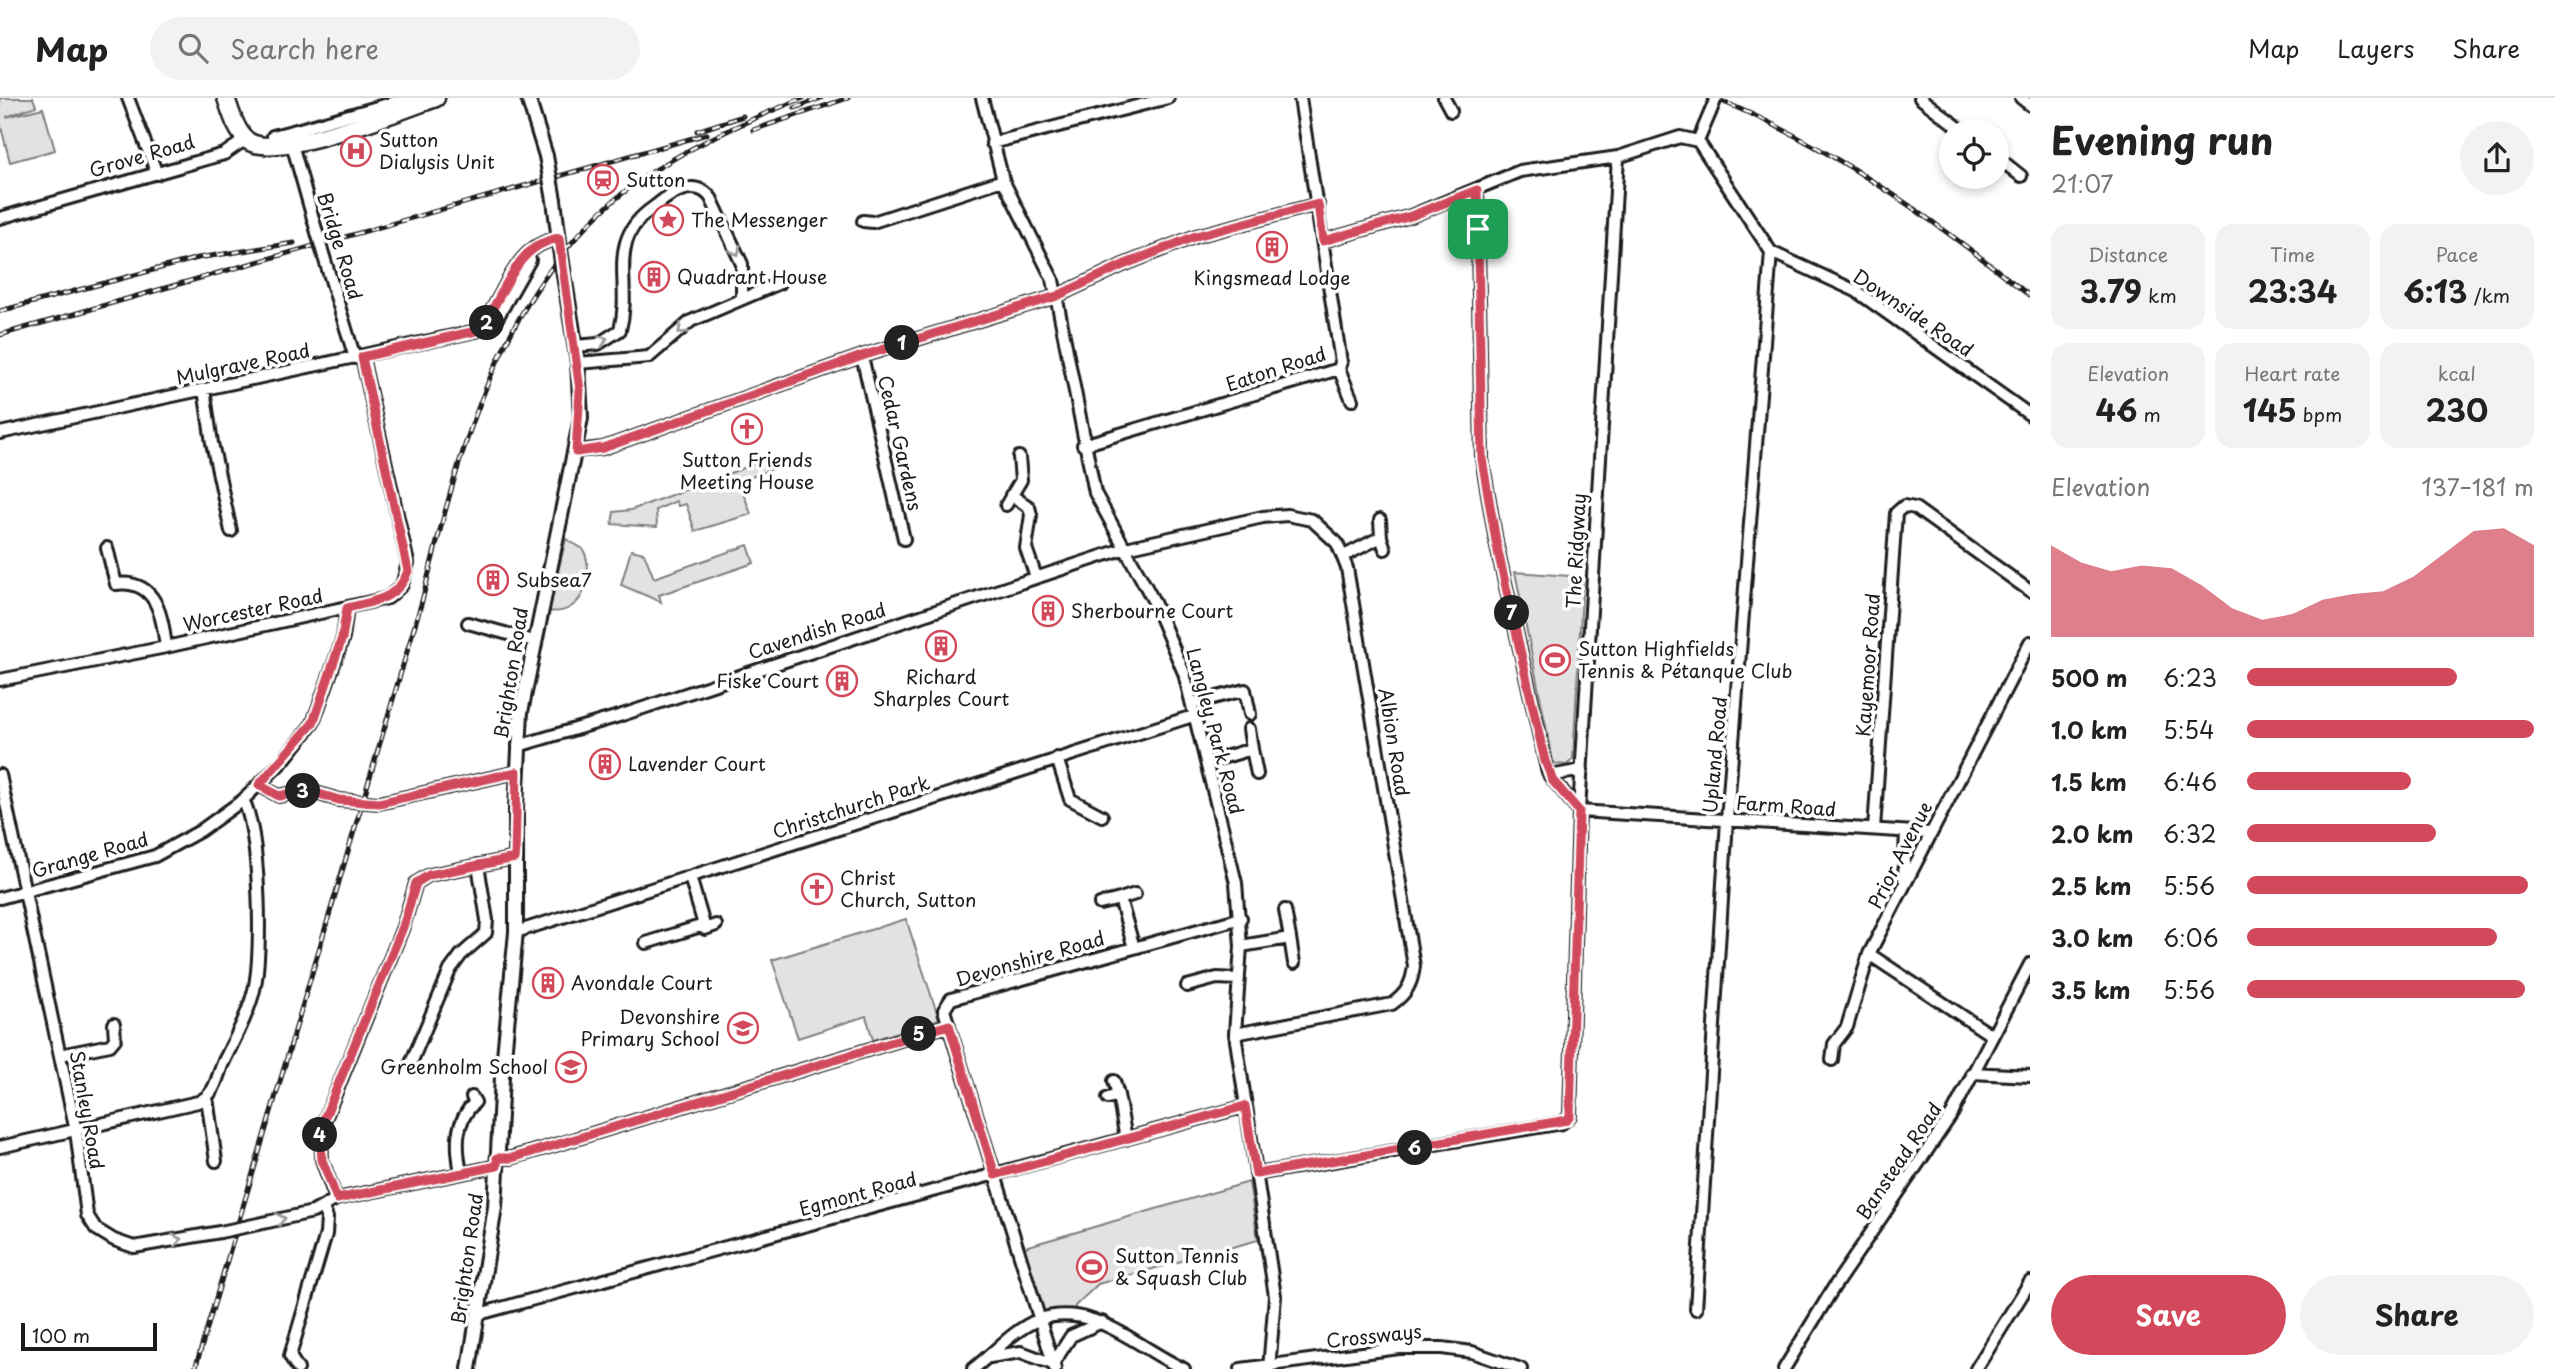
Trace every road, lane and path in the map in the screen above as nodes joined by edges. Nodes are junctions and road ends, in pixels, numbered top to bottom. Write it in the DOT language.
graph roads {
  1 [pos="128,98"];
  2 [pos="226,98"];
  3 [pos="528,98"];
  4 [pos="982,98"];
  5 [pos="1168,98"];
  6 [pos="1300,98"];
  7 [pos="1444,98"];
  8 [pos="1716,98"];
  9 [pos="1920,98"];
  10 [pos="2021,98"];
  11 [pos="433,99"];
  12 [pos="2030,105"];
  13 [pos="1451,111"];
  14 [pos="369,115"];
  15 [pos="1947,119"];
  16 [pos="300,129"];
  17 [pos="273,136"];
  18 [pos="246,139"];
  19 [pos="1699,141"];
  20 [pos="292,144"];
  21 [pos="992,144"];
  22 [pos="1618,157"];
  23 [pos="2009,166"];
  24 [pos="157,174"];
  25 [pos="2021,176"];
  26 [pos="1003,180"];
  27 [pos="1477,190"];
  28 [pos="1318,204"];
  29 [pos="0,218"];
  30 [pos="863,221"];
  31 [pos="1323,241"];
  32 [pos="560,243"];
  33 [pos="1771,252"];
  34 [pos="780,283"];
  35 [pos="1057,296"];
  36 [pos="742,299"];
  37 [pos="575,346"];
  38 [pos="862,356"];
  39 [pos="359,357"];
  40 [pos="578,363"];
  41 [pos="1339,369"];
  42 [pos="204,389"];
  43 [pos="1352,400"];
  44 [pos="2030,415"];
  45 [pos="0,433"];
  46 [pos="1083,445"];
  47 [pos="576,452"];
  48 [pos="1019,457"];
  49 [pos="1380,520"];
  50 [pos="231,531"];
  51 [pos="1381,537"];
  52 [pos="904,539"];
  53 [pos="107,548"];
  54 [pos="1126,548"];
  55 [pos="1385,550"];
  56 [pos="1344,556"];
  57 [pos="1036,577"];
  58 [pos="2030,591"];
  59 [pos="347,608"];
  60 [pos="468,623"];
  61 [pos="534,641"];
  62 [pos="2030,642"];
  63 [pos="166,647"];
  64 [pos="0,680"];
  65 [pos="1193,703"];
  66 [pos="1250,713"];
  67 [pos="1196,715"];
  68 [pos="1250,729"];
  69 [pos="518,746"];
  70 [pos="1252,749"];
  71 [pos="1057,758"];
  72 [pos="1208,762"];
  73 [pos="1582,770"];
  74 [pos="517,772"];
  75 [pos="1257,774"];
  76 [pos="0,775"];
  77 [pos="1550,776"];
  78 [pos="259,785"];
  79 [pos="243,800"];
  80 [pos="1579,811"];
  81 [pos="1102,816"];
  82 [pos="1727,820"];
  83 [pos="1874,829"];
  84 [pos="1906,832"];
  85 [pos="1931,833"];
  86 [pos="515,858"];
  87 [pos="478,865"];
  88 [pos="690,877"];
  89 [pos="1904,882"];
  90 [pos="25,892"];
  91 [pos="1135,894"];
  92 [pos="0,898"];
  93 [pos="1120,899"];
  94 [pos="1100,904"];
  95 [pos="1285,911"];
  96 [pos="1241,918"];
  97 [pos="516,932"];
  98 [pos="1290,938"];
  99 [pos="646,943"];
  100 [pos="1241,946"];
  101 [pos="1134,948"];
  102 [pos="1869,954"];
  103 [pos="1294,963"];
  104 [pos="2030,964"];
  105 [pos="1238,979"];
  106 [pos="1188,986"];
  107 [pos="114,1024"];
  108 [pos="949,1025"];
  109 [pos="1235,1034"];
  110 [pos="1991,1035"];
  111 [pos="60,1055"];
  112 [pos="1832,1060"];
  113 [pos="411,1063"];
  114 [pos="1972,1073"];
  115 [pos="2030,1076"];
  116 [pos="1114,1081"];
  117 [pos="472,1097"];
  118 [pos="206,1098"];
  119 [pos="1245,1106"];
  120 [pos="76,1132"];
  121 [pos="1126,1139"];
  122 [pos="0,1147"];
  123 [pos="216,1161"];
  124 [pos="497,1162"];
  125 [pos="461,1173"];
  126 [pos="1256,1174"];
  127 [pos="995,1175"];
  128 [pos="337,1199"];
  129 [pos="318,1210"];
  130 [pos="2030,1282"];
  131 [pos="1696,1309"];
  132 [pos="479,1314"];
  133 [pos="1039,1320"];
  134 [pos="1102,1322"];
  135 [pos="990,1357"];
  136 [pos="1054,1366"];
  137 [pos="1269,1367"];
  138 [pos="298,1369"];
  139 [pos="468,1369"];
  140 [pos="973,1369"];
  141 [pos="1184,1369"];
  142 [pos="1241,1369"];
  143 [pos="1521,1369"];
  144 [pos="1784,1369"];
  145 [pos="1976,1369"];
  1 -- 24 [label="street"];
  2 -- 18 [label="highway"];
  3 -- 32 [label="main road, Brighton Road, bridge"];
  4 -- 21 [label="street, Langley Park Road"];
  5 -- 21 [label="street"];
  6 -- 28 [label="street, Eaton Road"];
  7 -- 13 [label="street"];
  8 -- 19 [label="street, bridge"];
  9 -- 15 [label="street"];
  10 -- 12 [label="street"];
  11 -- 14 [label="highway"];
  14 -- 16 [label="street"];
  14 -- 20 [label="highway"];
  16 -- 17 [label="street"];
  16 -- 20 [label="street"];
  18 -- 20 [label="highway"];
  18 -- 24 [label="street, Grove Road"];
  19 -- 22 [label="street"];
  19 -- 33 [label="street"];
  20 -- 39 [label="street, Bridge Road, bridge"];
  21 -- 26 [label="street, Langley Park Road"];
  22 -- 27 [label="street"];
  22 -- 73 [label="street, The Ridgway"];
  23 -- 25 [label="street"];
  24 -- 29 [label="street, Grove Road"];
  26 -- 30 [label="street"];
  26 -- 35 [label="street, Langley Park Road"];
  27 -- 31 [label="street"];
  27 -- 77 [label="street"];
  28 -- 31 [label="street, Eaton Road"];
  28 -- 35 [label="street"];
  31 -- 41 [label="street, Eaton Road"];
  32 -- 37 [label="main road, Brighton Road, bridge"];
  32 -- 39 [label="street, Mulgrave Road"];
  33 -- 44 [label="street, Downside Road"];
  33 -- 82 [label="street, Upland Road"];
  34 -- 36 [label="street"];
  35 -- 38 [label="street"];
  35 -- 46 [label="street, Langley Park Road"];
  37 -- 36 [label="street, one-way"];
  36 -- 40 [label="street, one-way"];
  37 -- 40 [label="main road, Brighton Road"];
  38 -- 47 [label="street"];
  38 -- 52 [label="street, Cedar Gardens"];
  39 -- 42 [label="street, Mulgrave Road"];
  39 -- 59 [label="street, Worcester Road"];
  40 -- 47 [label="main road, Brighton Road"];
  41 -- 43 [label="street"];
  41 -- 46 [label="street, Eaton Road"];
  42 -- 45 [label="street, Mulgrave Road"];
  42 -- 50 [label="street"];
  46 -- 54 [label="street, Langley Park Road"];
  47 -- 61 [label="main road, Brighton Road"];
  48 -- 57 [label="street"];
  49 -- 51 [label="street"];
  51 -- 55 [label="street"];
  51 -- 56 [label="street"];
  53 -- 63 [label="street"];
  54 -- 56 [label="street, Albion Road"];
  54 -- 57 [label="street, Cavendish Road"];
  54 -- 65 [label="street, Langley Park Road"];
  56 -- 109 [label="street, Albion Road"];
  57 -- 69 [label="street, Cavendish Road"];
  58 -- 83 [label="street, Kayemoor Road"];
  59 -- 63 [label="street, Worcester Road"];
  59 -- 78 [label="street, Grange Road"];
  60 -- 61 [label="street"];
  61 -- 69 [label="main road, Brighton Road"];
  62 -- 85 [label="street, Prior Avenue"];
  63 -- 64 [label="street, Worcester Road"];
  65 -- 66 [label="street"];
  65 -- 67 [label="street, Langley Park Road"];
  67 -- 71 [label="street, Christchurch Park"];
  67 -- 72 [label="street, Langley Park Road"];
  68 -- 70 [label="street"];
  69 -- 74 [label="main road, Brighton Road"];
  70 -- 72 [label="street"];
  70 -- 75 [label="street"];
  71 -- 81 [label="street"];
  71 -- 88 [label="street, Christchurch Park"];
  72 -- 96 [label="street, Langley Park Road"];
  73 -- 77 [label="street"];
  73 -- 80 [label="street, The Ridgway"];
  74 -- 78 [label="street"];
  74 -- 86 [label="main road, Brighton Road"];
  76 -- 90 [label="street, Stanley Road"];
  77 -- 80 [label="street"];
  78 -- 79 [label="street, Grange Road"];
  79 -- 90 [label="street, Grange Road"];
  79 -- 118 [label="street"];
  80 -- 82 [label="street, Farm Road"];
  80 -- 126 [label="street, The Ridgway"];
  82 -- 83 [label="street, Farm Road"];
  82 -- 131 [label="street, Upland Road"];
  83 -- 84 [label="street, Farm Road"];
  84 -- 85 [label="street, Farm Road"];
  84 -- 89 [label="street"];
  85 -- 89 [label="street, Prior Avenue"];
  86 -- 87 [label="street"];
  86 -- 97 [label="main road, Brighton Road"];
  87 -- 113 [label="street"];
  87 -- 128 [label="street"];
  88 -- 97 [label="street, Christchurch Park"];
  88 -- 99 [label="street"];
  89 -- 102 [label="street, Prior Avenue"];
  90 -- 92 [label="street, Grange Road"];
  90 -- 111 [label="street, Stanley Road"];
  91 -- 93 [label="street"];
  93 -- 94 [label="street"];
  93 -- 101 [label="street"];
  95 -- 98 [label="street"];
  96 -- 100 [label="street, Langley Park Road"];
  96 -- 101 [label="street, Devonshire Road"];
  97 -- 124 [label="main road, Brighton Road"];
  98 -- 100 [label="street"];
  98 -- 103 [label="street"];
  100 -- 105 [label="street, Langley Park Road"];
  101 -- 108 [label="street, Devonshire Road"];
  102 -- 110 [label="street"];
  102 -- 112 [label="street, Prior Avenue"];
  104 -- 110 [label="street, Banstead Road"];
  105 -- 106 [label="street"];
  105 -- 109 [label="street, Langley Park Road"];
  107 -- 111 [label="street"];
  108 -- 124 [label="street"];
  108 -- 127 [label="street"];
  109 -- 119 [label="street, Langley Park Road"];
  110 -- 114 [label="street, Banstead Road"];
  111 -- 120 [label="street, Stanley Road"];
  114 -- 115 [label="street"];
  114 -- 144 [label="street, Banstead Road"];
  116 -- 121 [label="street"];
  117 -- 125 [label="street"];
  118 -- 120 [label="street"];
  118 -- 123 [label="street"];
  119 -- 121 [label="street, Egmont Road"];
  119 -- 126 [label="street, Langley Park Road"];
  120 -- 122 [label="street"];
  120 -- 129 [label="street, Stanley Road, one-way, bridge"];
  121 -- 127 [label="street, Egmont Road"];
  124 -- 125 [label="street"];
  124 -- 132 [label="main road, Brighton Road"];
  125 -- 128 [label="street"];
  126 -- 137 [label="street, Langley Park Road"];
  127 -- 132 [label="street, Egmont Road"];
  127 -- 133 [label="street"];
  128 -- 129 [label="street"];
  129 -- 138 [label="street"];
  130 -- 145 [label="street"];
  132 -- 139 [label="main road, Brighton Road"];
  133 -- 134 [label="street"];
  133 -- 135 [label="street"];
  133 -- 136 [label="street"];
  134 -- 136 [label="street"];
  134 -- 141 [label="street"];
  135 -- 136 [label="street"];
  135 -- 140 [label="street"];
  137 -- 142 [label="street, Crossways"];
  137 -- 143 [label="street, Crossways"];
}
